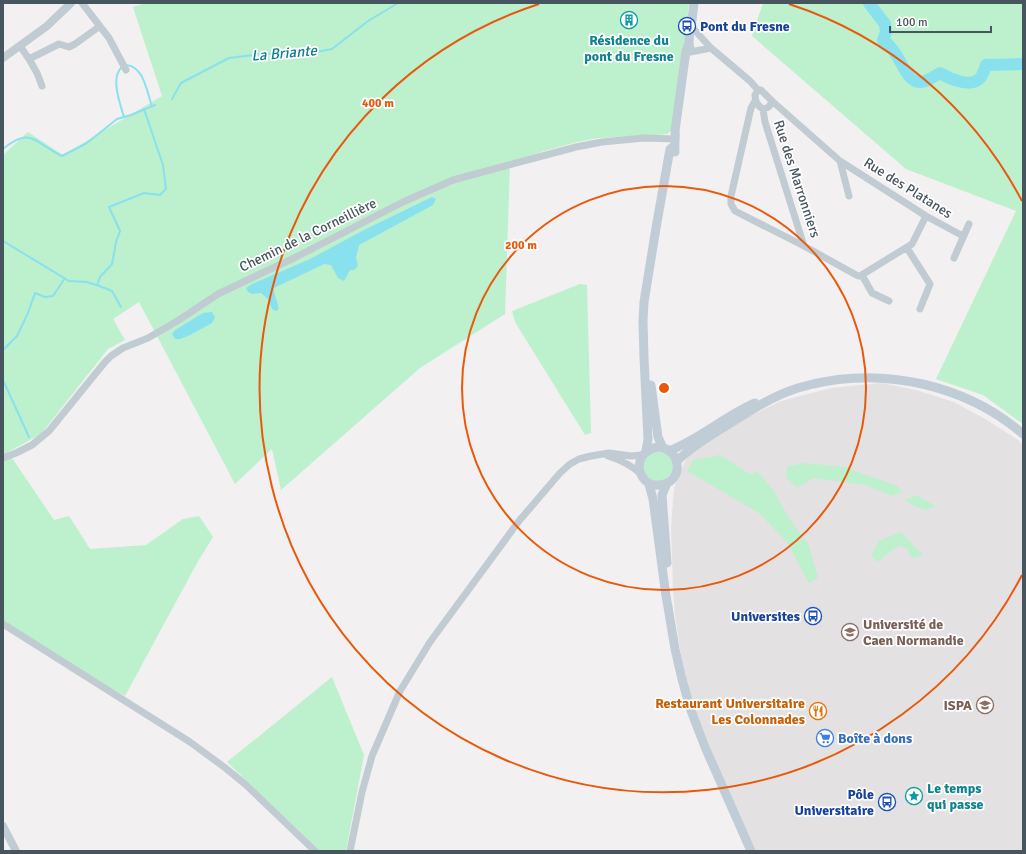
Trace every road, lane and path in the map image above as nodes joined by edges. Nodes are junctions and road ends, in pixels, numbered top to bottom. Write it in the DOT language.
graph roads {
  1 [pos="71,3"];
  2 [pos="82,3"];
  3 [pos="690,3"];
  4 [pos="694,3"];
  5 [pos="690,25"];
  6 [pos="100,26"];
  7 [pos="20,46"];
  8 [pos="690,48"];
  9 [pos="712,48"];
  10 [pos="3,58"];
  11 [pos="29,59"];
  12 [pos="124,66"];
  13 [pos="42,86"];
  14 [pos="758,90"];
  15 [pos="772,100"];
  16 [pos="755,101"];
  17 [pos="763,109"];
  18 [pos="675,140"];
  19 [pos="840,160"];
  20 [pos="849,196"];
  21 [pos="926,216"];
  22 [pos="968,224"];
  23 [pos="963,236"];
  24 [pos="804,246"];
  25 [pos="907,248"];
  26 [pos="954,258"];
  27 [pos="862,275"];
  28 [pos="889,301"];
  29 [pos="920,309"];
  30 [pos="644,339"];
  31 [pos="777,396"];
  32 [pos="1023,434"];
  33 [pos="666,449"];
  34 [pos="644,453"];
  35 [pos="602,455"];
  36 [pos="3,458"];
  37 [pos="677,461"];
  38 [pos="641,474"];
  39 [pos="668,482"];
  40 [pos="649,484"];
  41 [pos="668,606"];
  42 [pos="3,624"];
  43 [pos="3,826"];
  44 [pos="16,851"];
  45 [pos="315,851"];
  46 [pos="350,851"];
  47 [pos="751,851"];
  1 -- 7 [label="street"];
  2 -- 6 [label="street"];
  3 -- 5 [label="main road"];
  4 -- 5 [label="main road"];
  5 -- 8 [label="main road"];
  5 -- 9 [label="street"];
  6 -- 11 [label="street"];
  6 -- 12 [label="street"];
  7 -- 10 [label="street"];
  7 -- 11 [label="street"];
  8 -- 9 [label="street"];
  8 -- 18 [label="main road"];
  9 -- 14 [label="street"];
  11 -- 13 [label="street"];
  14 -- 15 [label="street"];
  14 -- 16 [label="street"];
  15 -- 17 [label="street"];
  15 -- 19 [label="street, Rue des Platanes"];
  16 -- 17 [label="street"];
  16 -- 24 [label="street"];
  17 -- 24 [label="street, Rue des Marronniers"];
  18 -- 30 [label="main road"];
  18 -- 36 [label="street, Chemin de la Corneillière"];
  19 -- 20 [label="street, Rue des Platanes"];
  19 -- 21 [label="street, Rue des Platanes"];
  21 -- 23 [label="street, Rue des Platanes"];
  21 -- 25 [label="street"];
  22 -- 23 [label="street"];
  23 -- 26 [label="street"];
  24 -- 27 [label="street, Rue des Marronniers"];
  25 -- 27 [label="street"];
  25 -- 29 [label="street"];
  27 -- 28 [label="street"];
  30 -- 33 [label="main road"];
  30 -- 34 [label="main road"];
  31 -- 32 [label="main road"];
  31 -- 33 [label="main road"];
  31 -- 37 [label="main road"];
  33 -- 34 [label="main road"];
  33 -- 37 [label="main road"];
  34 -- 35 [label="street"];
  34 -- 38 [label="main road"];
  35 -- 38 [label="street"];
  35 -- 46 [label="street"];
  37 -- 39 [label="main road"];
  38 -- 40 [label="main road"];
  39 -- 40 [label="main road"];
  39 -- 41 [label="main road"];
  40 -- 41 [label="main road"];
  41 -- 47 [label="main road"];
  42 -- 45 [label="street"];
  43 -- 44 [label="street"];
}
